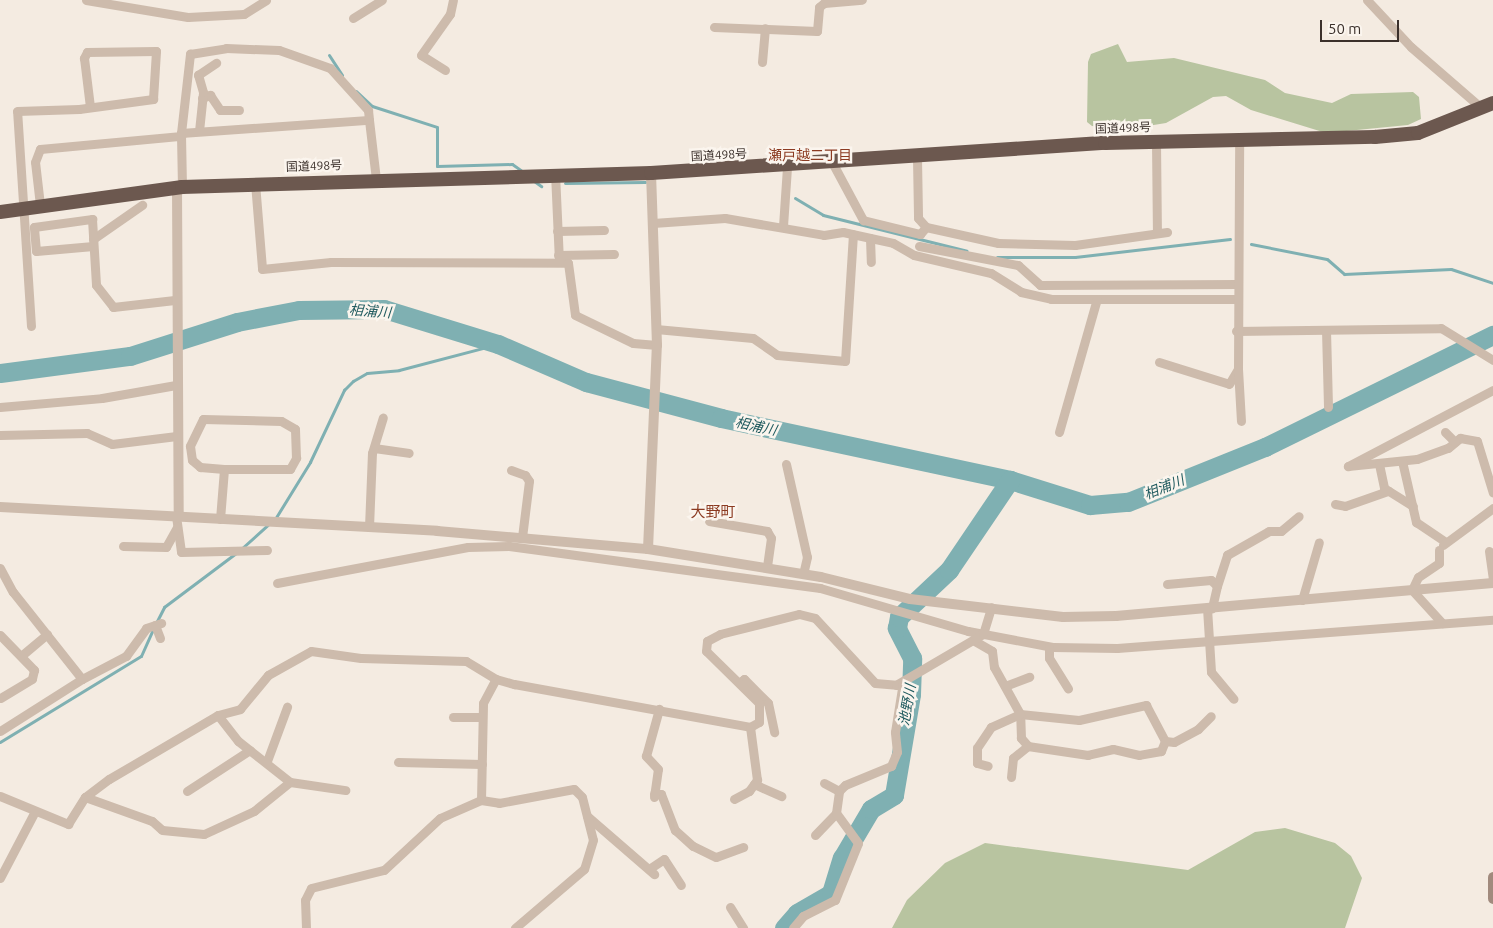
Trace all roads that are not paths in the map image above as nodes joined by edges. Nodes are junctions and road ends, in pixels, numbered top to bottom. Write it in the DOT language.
graph roads {
  1 [pos="86,0"];
  2 [pos="266,0"];
  3 [pos="382,0"];
  4 [pos="453,0"];
  5 [pos="862,0"];
  6 [pos="1367,0"];
  7 [pos="353,18"];
  8 [pos="714,27"];
  9 [pos="765,28"];
  10 [pos="762,62"];
  11 [pos="216,63"];
  12 [pos="444,70"];
  13 [pos="202,98"];
  14 [pos="1493,103"];
  15 [pos="1479,106"];
  16 [pos="90,107"];
  17 [pos="239,110"];
  18 [pos="369,120"];
  19 [pos="198,131"];
  20 [pos="181,135"];
  21 [pos="1239,141"];
  22 [pos="1156,142"];
  23 [pos="917,158"];
  24 [pos="833,164"];
  25 [pos="787,167"];
  26 [pos="555,173"];
  27 [pos="651,173"];
  28 [pos="376,180"];
  29 [pos="255,183"];
  30 [pos="180,187"];
  31 [pos="40,205"];
  32 [pos="142,205"];
  33 [pos="22,208"];
  34 [pos="0,212"];
  35 [pos="653,223"];
  36 [pos="783,226"];
  37 [pos="604,230"];
  38 [pos="557,231"];
  39 [pos="923,231"];
  40 [pos="1167,232"];
  41 [pos="1157,233"];
  42 [pos="853,234"];
  43 [pos="870,238"];
  44 [pos="93,242"];
  45 [pos="919,246"];
  46 [pos="614,254"];
  47 [pos="918,256"];
  48 [pos="558,259"];
  49 [pos="871,262"];
  50 [pos="1237,284"];
  51 [pos="1097,299"];
  52 [pos="1237,299"];
  53 [pos="175,301"];
  54 [pos="31,326"];
  55 [pos="656,329"];
  56 [pos="1326,330"];
  57 [pos="1236,331"];
  58 [pos="657,345"];
  59 [pos="1493,360"];
  60 [pos="1159,362"];
  61 [pos="1238,368"];
  62 [pos="176,384"];
  63 [pos="1493,390"];
  64 [pos="1328,406"];
  65 [pos="0,407"];
  66 [pos="383,418"];
  67 [pos="1241,420"];
  68 [pos="1059,432"];
  69 [pos="1445,432"];
  70 [pos="0,435"];
  71 [pos="177,436"];
  72 [pos="1455,442"];
  73 [pos="374,448"];
  74 [pos="409,453"];
  75 [pos="1402,461"];
  76 [pos="786,464"];
  77 [pos="1379,464"];
  78 [pos="178,465"];
  79 [pos="200,467"];
  80 [pos="224,469"];
  81 [pos="511,470"];
  82 [pos="1388,491"];
  83 [pos="1493,494"];
  84 [pos="1336,504"];
  85 [pos="1412,506"];
  86 [pos="0,507"];
  87 [pos="1493,508"];
  88 [pos="1299,516"];
  89 [pos="220,518"];
  90 [pos="177,520"];
  91 [pos="709,521"];
  92 [pos="369,527"];
  93 [pos="522,537"];
  94 [pos="1319,542"];
  95 [pos="1446,542"];
  96 [pos="123,546"];
  97 [pos="648,548"];
  98 [pos="267,550"];
  99 [pos="1489,551"];
  100 [pos="0,568"];
  101 [pos="767,568"];
  102 [pos="803,574"];
  103 [pos="1493,581"];
  104 [pos="277,583"];
  105 [pos="1167,584"];
  106 [pos="1217,586"];
  107 [pos="1412,590"];
  108 [pos="1302,600"];
  109 [pos="991,607"];
  110 [pos="1209,608"];
  111 [pos="1493,620"];
  112 [pos="1442,623"];
  113 [pos="1,633"];
  114 [pos="47,634"];
  115 [pos="983,634"];
  116 [pos="160,638"];
  117 [pos="973,640"];
  118 [pos="1207,642"];
  119 [pos="1049,647"];
  120 [pos="21,656"];
  121 [pos="1029,677"];
  122 [pos="82,679"];
  123 [pos="496,679"];
  124 [pos="909,679"];
  125 [pos="740,682"];
  126 [pos="1005,686"];
  127 [pos="1068,689"];
  128 [pos="0,698"];
  129 [pos="1234,699"];
  130 [pos="287,707"];
  131 [pos="659,709"];
  132 [pos="1020,714"];
  133 [pos="218,715"];
  134 [pos="1211,716"];
  135 [pos="453,717"];
  136 [pos="482,717"];
  137 [pos="750,727"];
  138 [pos="0,731"];
  139 [pos="774,732"];
  140 [pos="1165,740"];
  141 [pos="1028,746"];
  142 [pos="250,750"];
  143 [pos="267,761"];
  144 [pos="398,762"];
  145 [pos="482,764"];
  146 [pos="988,766"];
  147 [pos="1011,777"];
  148 [pos="290,782"];
  149 [pos="824,783"];
  150 [pos="754,784"];
  151 [pos="345,790"];
  152 [pos="186,791"];
  153 [pos="839,791"];
  154 [pos="781,796"];
  155 [pos="85,797"];
  156 [pos="1,798"];
  157 [pos="734,799"];
  158 [pos="481,800"];
  159 [pos="34,813"];
  160 [pos="836,813"];
  161 [pos="587,816"];
  162 [pos="815,835"];
  163 [pos="743,847"];
  164 [pos="0,878"];
  165 [pos="1493,878"];
  166 [pos="681,885"];
  167 [pos="1493,898"];
  168 [pos="730,906"];
  169 [pos="306,928"];
  170 [pos="515,928"];
  171 [pos="743,928"];
  172 [pos="793,928"];
  1 -- 2 [label="street"];
  3 -- 7 [label="street"];
  4 -- 12 [label="street"];
  5 -- 9 [label="street"];
  6 -- 15 [label="street"];
  8 -- 9 [label="street"];
  9 -- 10 [label="street"];
  11 -- 13 [label="street"];
  13 -- 17 [label="street"];
  13 -- 19 [label="street"];
  14 -- 15 [label="highway, 国道498号"];
  15 -- 21 [label="highway, 国道498号"];
  16 -- 16 [label="street"];
  16 -- 33 [label="street"];
  18 -- 19 [label="street"];
  18 -- 20 [label="street"];
  18 -- 28 [label="street"];
  19 -- 20 [label="street"];
  20 -- 30 [label="street"];
  20 -- 31 [label="street"];
  21 -- 22 [label="highway, 国道498号"];
  21 -- 50 [label="street"];
  22 -- 23 [label="highway, 国道498号"];
  22 -- 41 [label="street"];
  23 -- 24 [label="highway, 国道498号"];
  23 -- 39 [label="street"];
  24 -- 25 [label="highway, 国道498号"];
  24 -- 39 [label="street"];
  25 -- 27 [label="highway, 国道498号"];
  25 -- 36 [label="street"];
  26 -- 27 [label="highway, 国道498号"];
  26 -- 28 [label="highway, 国道498号"];
  26 -- 38 [label="street"];
  27 -- 35 [label="street"];
  28 -- 29 [label="highway, 国道498号"];
  29 -- 30 [label="highway, 国道498号"];
  29 -- 48 [label="street"];
  30 -- 31 [label="highway, 国道498号"];
  30 -- 53 [label="street"];
  31 -- 33 [label="highway, 国道498号"];
  32 -- 44 [label="street"];
  33 -- 34 [label="highway, 国道498号"];
  33 -- 54 [label="street"];
  35 -- 36 [label="street"];
  35 -- 55 [label="street"];
  36 -- 42 [label="street"];
  37 -- 38 [label="street"];
  38 -- 48 [label="street"];
  39 -- 41 [label="street"];
  39 -- 45 [label="street"];
  40 -- 41 [label="street"];
  42 -- 43 [label="street"];
  42 -- 55 [label="street"];
  43 -- 47 [label="street"];
  43 -- 49 [label="street"];
  44 -- 44 [label="street"];
  44 -- 53 [label="street"];
  45 -- 47 [label="street"];
  45 -- 50 [label="street"];
  46 -- 48 [label="street"];
  47 -- 51 [label="street"];
  48 -- 58 [label="street"];
  50 -- 52 [label="street"];
  51 -- 52 [label="street"];
  51 -- 68 [label="street"];
  52 -- 57 [label="street"];
  53 -- 62 [label="street"];
  55 -- 58 [label="street"];
  56 -- 57 [label="street"];
  56 -- 59 [label="street"];
  56 -- 64 [label="street"];
  57 -- 61 [label="street"];
  58 -- 97 [label="street"];
  60 -- 61 [label="street"];
  61 -- 67 [label="street"];
  62 -- 65 [label="street"];
  62 -- 71 [label="street"];
  63 -- 77 [label="street"];
  66 -- 73 [label="street"];
  69 -- 72 [label="street"];
  70 -- 71 [label="street"];
  71 -- 78 [label="street"];
  72 -- 75 [label="street"];
  72 -- 83 [label="street"];
  73 -- 74 [label="street"];
  73 -- 92 [label="street"];
  75 -- 77 [label="street"];
  75 -- 85 [label="street"];
  76 -- 102 [label="street"];
  77 -- 82 [label="street"];
  78 -- 79 [label="street"];
  78 -- 90 [label="street"];
  79 -- 80 [label="street"];
  79 -- 80 [label="street"];
  80 -- 89 [label="street"];
  81 -- 93 [label="street"];
  82 -- 84 [label="street"];
  82 -- 85 [label="street"];
  85 -- 95 [label="street"];
  86 -- 90 [label="street"];
  87 -- 95 [label="street"];
  88 -- 106 [label="street"];
  89 -- 90 [label="street"];
  89 -- 92 [label="street"];
  90 -- 96 [label="street"];
  90 -- 98 [label="street"];
  91 -- 101 [label="street"];
  92 -- 93 [label="street"];
  93 -- 97 [label="street"];
  94 -- 108 [label="street"];
  95 -- 107 [label="street"];
  97 -- 101 [label="street"];
  99 -- 103 [label="street"];
  100 -- 114 [label="street"];
  101 -- 102 [label="street"];
  102 -- 109 [label="street"];
  103 -- 107 [label="street"];
  104 -- 115 [label="street"];
  105 -- 106 [label="street"];
  106 -- 110 [label="street"];
  107 -- 108 [label="street"];
  107 -- 112 [label="street"];
  108 -- 110 [label="street"];
  109 -- 110 [label="street"];
  109 -- 115 [label="street"];
  110 -- 118 [label="street"];
  111 -- 112 [label="street"];
  112 -- 118 [label="street"];
  113 -- 120 [label="street"];
  114 -- 120 [label="street"];
  114 -- 122 [label="street"];
  115 -- 117 [label="street"];
  115 -- 119 [label="street"];
  116 -- 122 [label="street"];
  117 -- 124 [label="street"];
  117 -- 126 [label="street"];
  118 -- 119 [label="street"];
  118 -- 129 [label="street"];
  119 -- 127 [label="street"];
  120 -- 128 [label="street"];
  121 -- 126 [label="street"];
  122 -- 138 [label="street"];
  123 -- 131 [label="street"];
  123 -- 133 [label="street"];
  123 -- 136 [label="street"];
  124 -- 125 [label="street"];
  124 -- 153 [label="street"];
  125 -- 137 [label="street"];
  125 -- 139 [label="street"];
  126 -- 132 [label="street"];
  130 -- 143 [label="street"];
  131 -- 137 [label="street"];
  131 -- 163 [label="street"];
  132 -- 140 [label="street"];
  132 -- 141 [label="street"];
  132 -- 146 [label="street"];
  133 -- 142 [label="street"];
  133 -- 155 [label="street"];
  134 -- 140 [label="street"];
  135 -- 136 [label="street"];
  136 -- 145 [label="street"];
  137 -- 150 [label="street"];
  140 -- 141 [label="street"];
  141 -- 147 [label="street"];
  142 -- 143 [label="street"];
  142 -- 152 [label="street"];
  143 -- 148 [label="street"];
  144 -- 145 [label="street"];
  145 -- 158 [label="street"];
  148 -- 151 [label="street"];
  148 -- 155 [label="street"];
  149 -- 153 [label="street"];
  150 -- 154 [label="street"];
  150 -- 157 [label="street"];
  153 -- 160 [label="street"];
  155 -- 159 [label="street"];
  156 -- 159 [label="street"];
  158 -- 161 [label="street"];
  158 -- 169 [label="street"];
  159 -- 164 [label="street"];
  160 -- 162 [label="street"];
  160 -- 172 [label="street"];
  161 -- 166 [label="street"];
  161 -- 170 [label="street"];
  165 -- 167 [label="main road"];
  168 -- 171 [label="street"];
}
